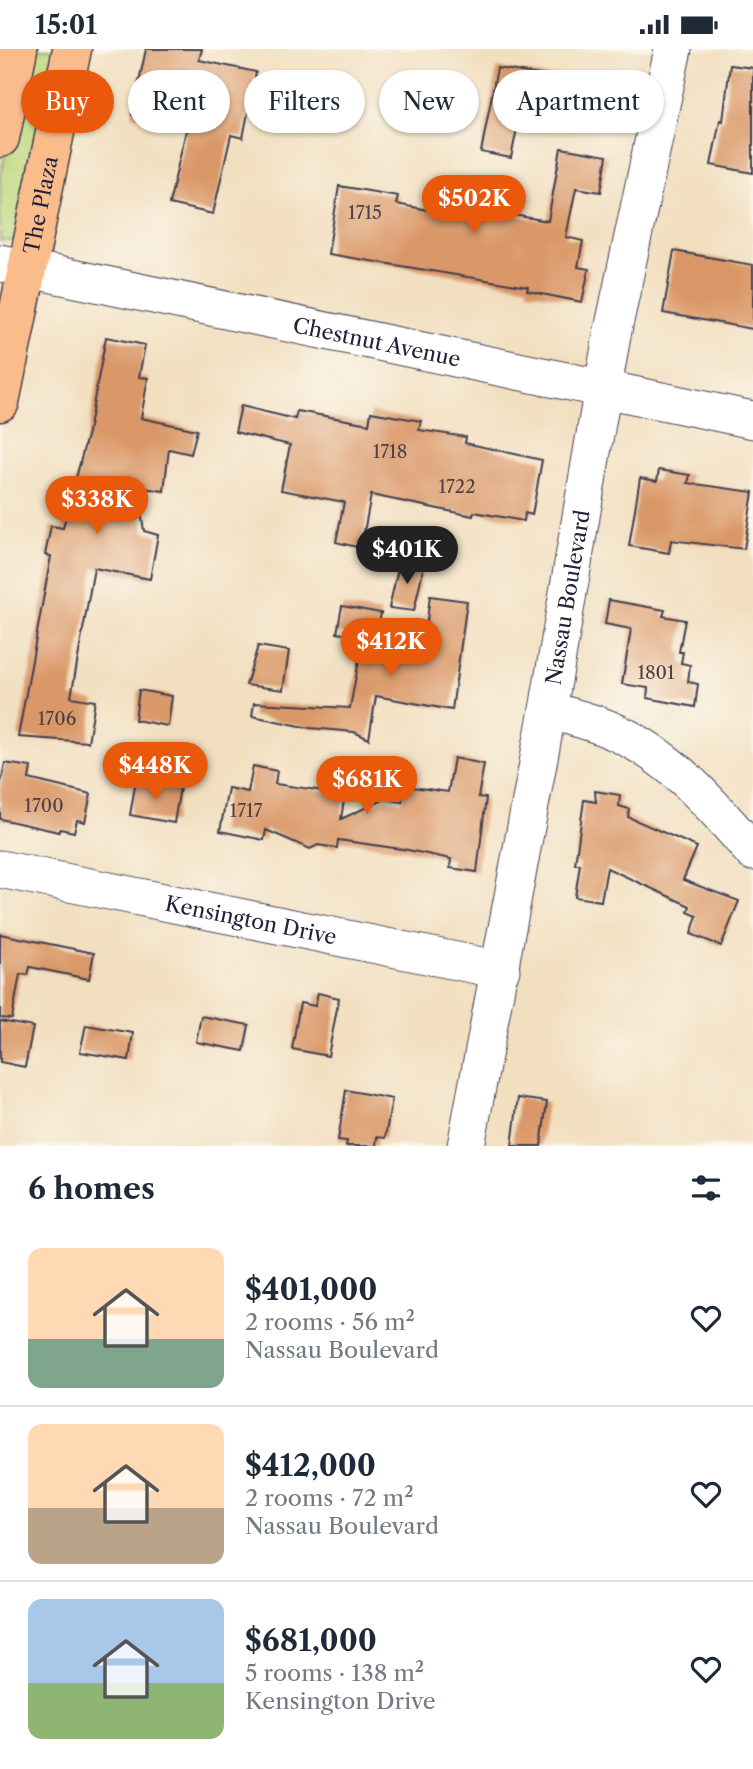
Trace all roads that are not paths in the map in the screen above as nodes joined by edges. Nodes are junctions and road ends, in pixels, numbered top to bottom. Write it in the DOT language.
graph roads {
  1 [pos="18,49"];
  2 [pos="72,49"];
  3 [pos="673,49"];
  4 [pos="0,138"];
  5 [pos="14,266"];
  6 [pos="603,388"];
  7 [pos="0,402"];
  8 [pos="753,420"];
  9 [pos="548,711"];
  10 [pos="753,852"];
  11 [pos="0,869"];
  12 [pos="501,969"];
  13 [pos="466,1146"];
  1 -- 4 [label="main road"];
  2 -- 5 [label="main road, The Plaza"];
  3 -- 6 [label="street, Nassau Boulevard"];
  5 -- 6 [label="street, Chestnut Avenue"];
  5 -- 7 [label="main road, The Plaza"];
  6 -- 8 [label="street, Chestnut Avenue"];
  6 -- 9 [label="street, Nassau Boulevard"];
  9 -- 10 [label="street"];
  9 -- 12 [label="street, Nassau Boulevard"];
  11 -- 12 [label="street, Kensington Drive"];
  12 -- 13 [label="street, Nassau Boulevard"];
}
